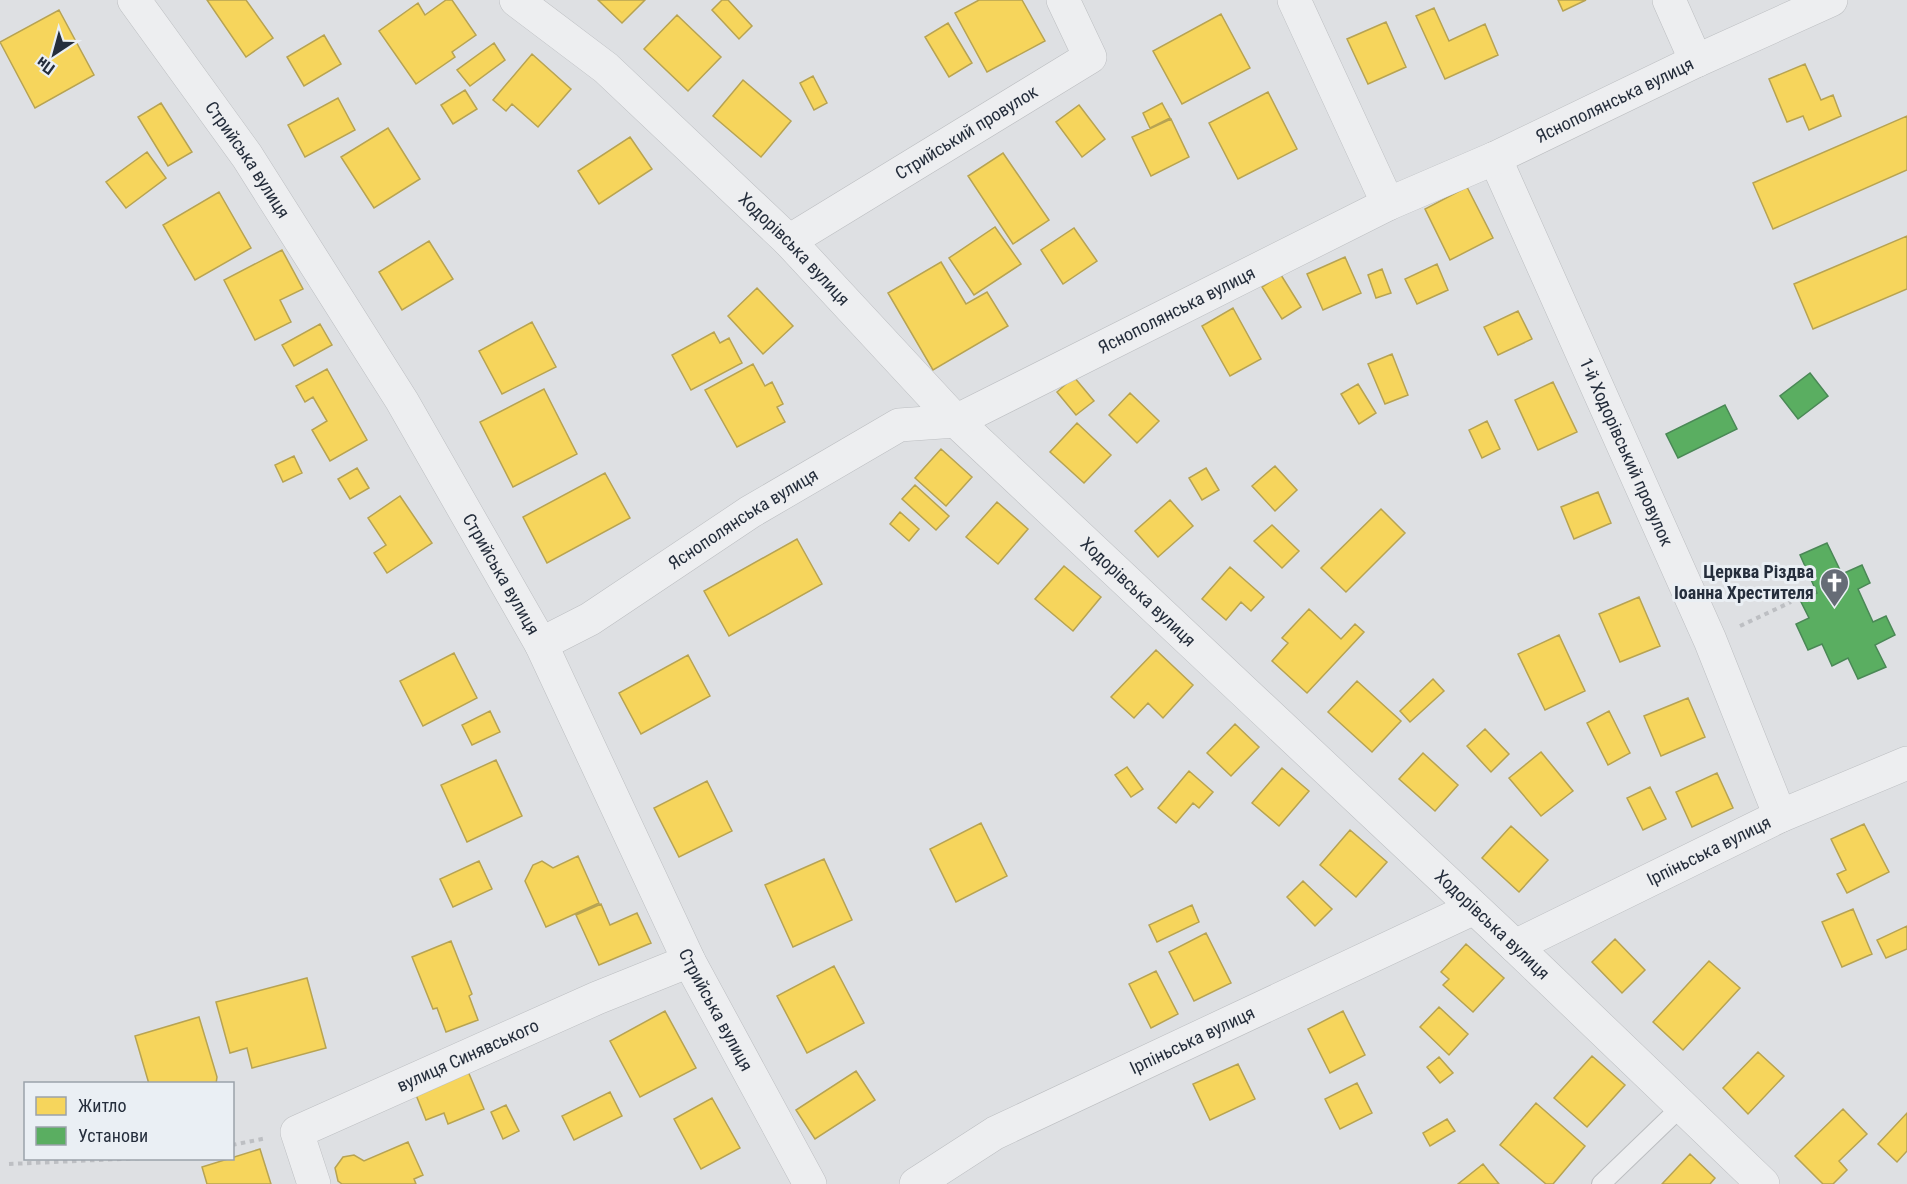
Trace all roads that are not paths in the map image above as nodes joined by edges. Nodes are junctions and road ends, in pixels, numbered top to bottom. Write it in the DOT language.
graph roads {
  1 [pos="134,0"];
  2 [pos="516,0"];
  3 [pos="1063,0"];
  4 [pos="1294,0"];
  5 [pos="1669,0"];
  6 [pos="1831,0"];
  7 [pos="1696,61"];
  8 [pos="1495,158"];
  9 [pos="1388,204"];
  10 [pos="789,241"];
  11 [pos="956,421"];
  12 [pos="541,644"];
  13 [pos="1907,763"];
  14 [pos="1780,816"];
  15 [pos="1474,908"];
  16 [pos="1515,945"];
  17 [pos="689,961"];
  18 [pos="1682,1106"];
  19 [pos="314,1184"];
  20 [pos="810,1184"];
  21 [pos="916,1184"];
  22 [pos="1601,1184"];
  23 [pos="1763,1184"];
  1 -- 12 [label="street, Стрийська вулиця"];
  2 -- 10 [label="street, Ходорівська вулиця"];
  3 -- 10 [label="street, Стрийський провулок"];
  4 -- 9 [label="street"];
  5 -- 7 [label="street"];
  6 -- 7 [label="street, Яснополянська вулиця"];
  7 -- 8 [label="street, Яснополянська вулиця"];
  8 -- 9 [label="street, Яснополянська вулиця"];
  8 -- 14 [label="street, 1-й Ходорівський провулок"];
  9 -- 11 [label="street, Яснополянська вулиця"];
  10 -- 11 [label="street, Ходорівська вулиця"];
  11 -- 12 [label="street, Яснополянська вулиця"];
  11 -- 15 [label="street, Ходорівська вулиця"];
  12 -- 17 [label="street, Стрийська вулиця"];
  13 -- 14 [label="street, Ірпіньська вулиця"];
  14 -- 16 [label="street, Ірпіньська вулиця"];
  15 -- 16 [label="street, Ходорівська вулиця"];
  15 -- 21 [label="street, Ірпіньська вулиця"];
  16 -- 18 [label="street, Ходорівська вулиця"];
  17 -- 19 [label="street, вулиця Синявського"];
  17 -- 20 [label="street, Стрийська вулиця"];
  18 -- 22 [label="lane"];
  18 -- 23 [label="street, Ходорівська вулиця"];
}
